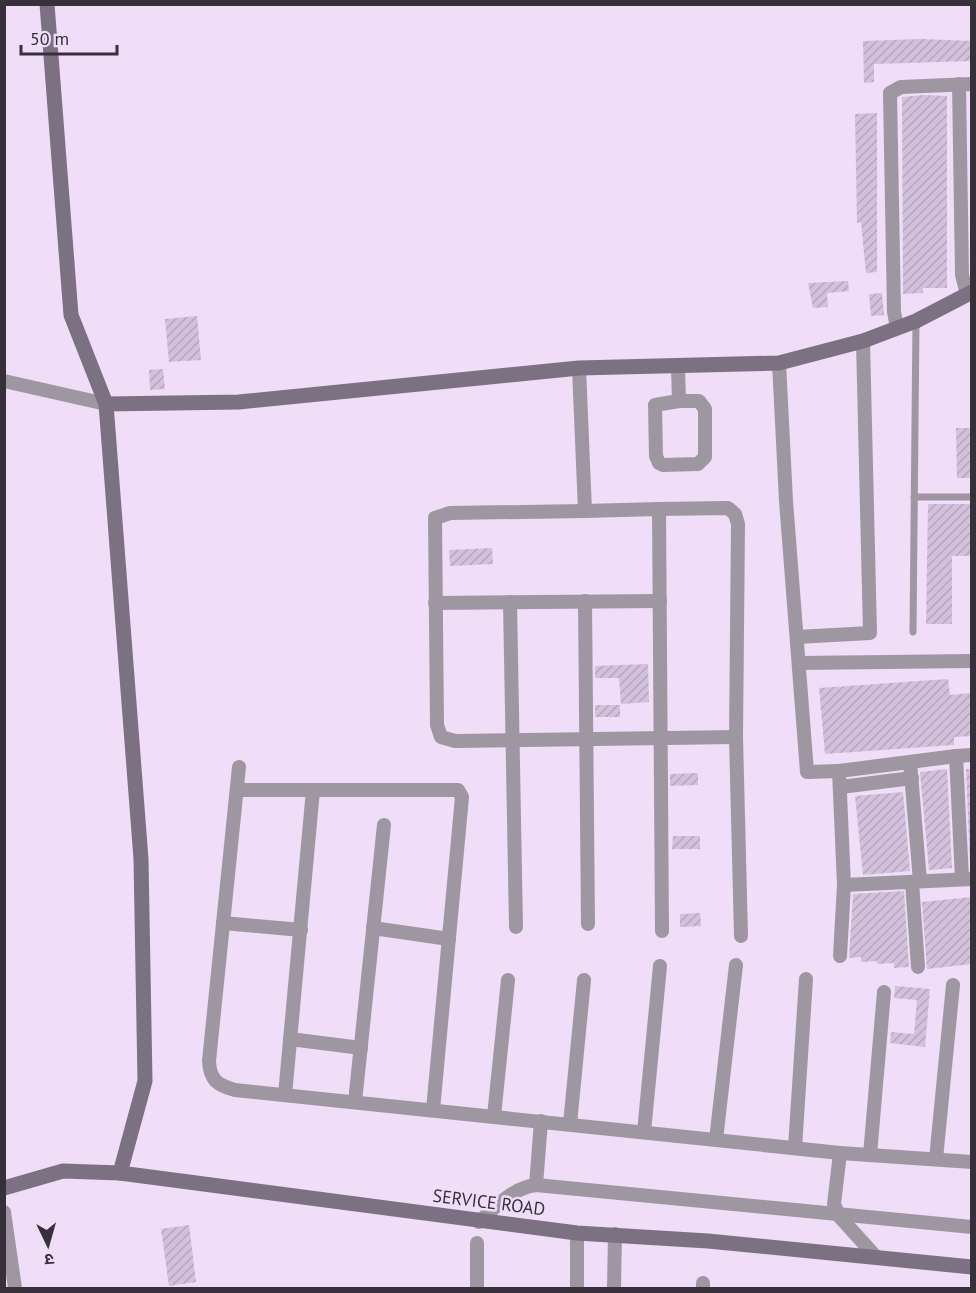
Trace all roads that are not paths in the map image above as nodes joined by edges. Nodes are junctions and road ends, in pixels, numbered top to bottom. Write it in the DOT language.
graph roads {
  1 [pos="47,4"];
  2 [pos="965,84"];
  3 [pos="969,293"];
  4 [pos="916,321"];
  5 [pos="897,328"];
  6 [pos="863,342"];
  7 [pos="779,363"];
  8 [pos="678,367"];
  9 [pos="579,368"];
  10 [pos="4,381"];
  11 [pos="679,401"];
  12 [pos="106,405"];
  13 [pos="914,496"];
  14 [pos="972,497"];
  15 [pos="659,509"];
  16 [pos="585,511"];
  17 [pos="585,601"];
  18 [pos="660,601"];
  19 [pos="510,602"];
  20 [pos="435,603"];
  21 [pos="913,632"];
  22 [pos="797,637"];
  23 [pos="972,661"];
  24 [pos="800,663"];
  25 [pos="736,736"];
  26 [pos="662,738"];
  27 [pos="512,740"];
  28 [pos="586,740"];
  29 [pos="972,755"];
  30 [pos="956,756"];
  31 [pos="910,762"];
  32 [pos="240,767"];
  33 [pos="839,771"];
  34 [pos="912,778"];
  35 [pos="841,787"];
  36 [pos="237,790"];
  37 [pos="314,790"];
  38 [pos="384,825"];
  39 [pos="967,879"];
  40 [pos="916,881"];
  41 [pos="844,885"];
  42 [pos="223,923"];
  43 [pos="588,924"];
  44 [pos="516,927"];
  45 [pos="373,928"];
  46 [pos="301,930"];
  47 [pos="662,931"];
  48 [pos="741,936"];
  49 [pos="449,939"];
  50 [pos="840,956"];
  51 [pos="736,965"];
  52 [pos="660,966"];
  53 [pos="918,967"];
  54 [pos="806,979"];
  55 [pos="508,980"];
  56 [pos="584,980"];
  57 [pos="952,985"];
  58 [pos="884,992"];
  59 [pos="290,1039"];
  60 [pos="361,1048"];
  61 [pos="285,1095"];
  62 [pos="355,1102"];
  63 [pos="433,1110"];
  64 [pos="494,1116"];
  65 [pos="541,1121"];
  66 [pos="570,1124"];
  67 [pos="644,1132"];
  68 [pos="716,1140"];
  69 [pos="795,1148"];
  70 [pos="840,1153"];
  71 [pos="870,1155"];
  72 [pos="936,1159"];
  73 [pos="972,1162"];
  74 [pos="120,1173"];
  75 [pos="536,1185"];
  76 [pos="4,1188"];
  77 [pos="4,1212"];
  78 [pos="839,1216"];
  79 [pos="480,1222"];
  80 [pos="972,1227"];
  81 [pos="577,1233"];
  82 [pos="615,1234"];
  83 [pos="477,1243"];
  84 [pos="877,1258"];
  85 [pos="972,1267"];
  86 [pos="15,1288"];
  87 [pos="477,1288"];
  88 [pos="577,1288"];
  89 [pos="614,1288"];
  1 -- 12 [label="street"];
  2 -- 3 [label="street"];
  2 -- 5 [label="street"];
  3 -- 4 [label="street"];
  4 -- 5 [label="street"];
  4 -- 13 [label="lane"];
  5 -- 6 [label="street"];
  6 -- 7 [label="street"];
  6 -- 22 [label="street"];
  7 -- 8 [label="street"];
  7 -- 22 [label="street"];
  8 -- 9 [label="street"];
  8 -- 11 [label="street"];
  9 -- 12 [label="street"];
  9 -- 16 [label="street"];
  10 -- 12 [label="street"];
  11 -- 11 [label="street"];
  12 -- 74 [label="street"];
  13 -- 14 [label="lane"];
  13 -- 21 [label="lane"];
  15 -- 16 [label="street"];
  15 -- 18 [label="street"];
  15 -- 25 [label="street"];
  16 -- 20 [label="street"];
  17 -- 18 [label="street"];
  17 -- 19 [label="street"];
  17 -- 28 [label="street"];
  18 -- 26 [label="street"];
  19 -- 20 [label="street"];
  19 -- 27 [label="street"];
  20 -- 27 [label="street"];
  22 -- 24 [label="street"];
  23 -- 24 [label="street"];
  24 -- 33 [label="street"];
  25 -- 26 [label="street"];
  25 -- 48 [label="street"];
  26 -- 28 [label="street"];
  26 -- 47 [label="street"];
  27 -- 28 [label="street"];
  27 -- 44 [label="street"];
  28 -- 43 [label="street"];
  29 -- 30 [label="street"];
  30 -- 31 [label="street"];
  30 -- 39 [label="street"];
  31 -- 33 [label="street"];
  31 -- 34 [label="street"];
  32 -- 36 [label="street"];
  33 -- 35 [label="street"];
  34 -- 35 [label="street"];
  34 -- 40 [label="street"];
  35 -- 41 [label="street"];
  36 -- 37 [label="street"];
  36 -- 42 [label="street"];
  37 -- 46 [label="street"];
  37 -- 49 [label="street"];
  38 -- 45 [label="street"];
  39 -- 40 [label="street"];
  40 -- 41 [label="street"];
  40 -- 53 [label="street"];
  41 -- 50 [label="street"];
  42 -- 46 [label="street"];
  42 -- 61 [label="street"];
  45 -- 49 [label="street"];
  45 -- 60 [label="street"];
  46 -- 59 [label="street"];
  49 -- 63 [label="street"];
  51 -- 68 [label="street"];
  52 -- 67 [label="street"];
  54 -- 69 [label="street"];
  55 -- 64 [label="street"];
  56 -- 66 [label="street"];
  57 -- 72 [label="street"];
  58 -- 71 [label="street"];
  59 -- 60 [label="street"];
  59 -- 61 [label="street"];
  60 -- 62 [label="street"];
  61 -- 62 [label="street"];
  62 -- 63 [label="street"];
  63 -- 64 [label="street"];
  64 -- 65 [label="street"];
  65 -- 66 [label="street"];
  65 -- 75 [label="street"];
  66 -- 67 [label="street"];
  67 -- 68 [label="street"];
  68 -- 69 [label="street"];
  69 -- 70 [label="street"];
  70 -- 71 [label="street"];
  70 -- 78 [label="street"];
  71 -- 72 [label="street"];
  72 -- 73 [label="street"];
  74 -- 76 [label="street, SERVICE ROAD"];
  74 -- 79 [label="street, SERVICE ROAD"];
  75 -- 78 [label="street"];
  75 -- 79 [label="street"];
  77 -- 86 [label="street"];
  78 -- 80 [label="street"];
  78 -- 84 [label="street"];
  79 -- 81 [label="street, SERVICE ROAD"];
  81 -- 82 [label="street, SERVICE ROAD"];
  81 -- 88 [label="street"];
  82 -- 84 [label="street, SERVICE ROAD"];
  82 -- 89 [label="street"];
  83 -- 87 [label="street"];
  84 -- 85 [label="street, SERVICE ROAD"];
}
